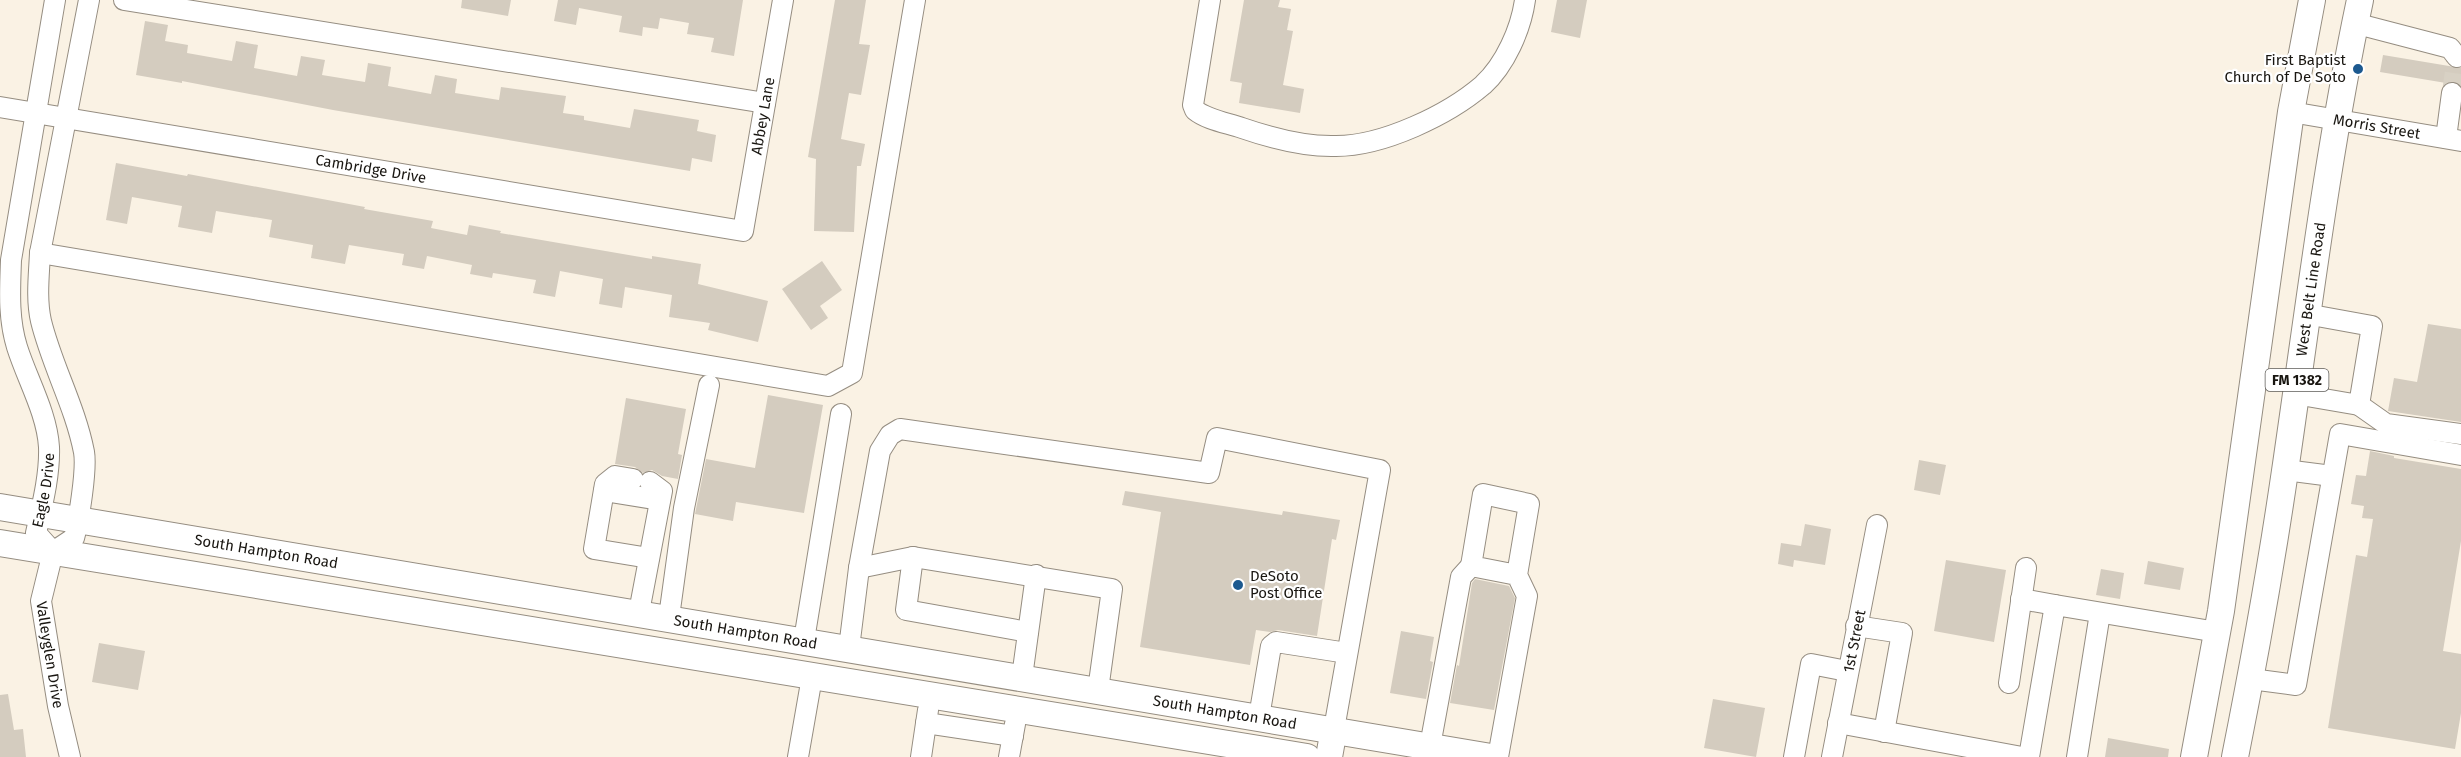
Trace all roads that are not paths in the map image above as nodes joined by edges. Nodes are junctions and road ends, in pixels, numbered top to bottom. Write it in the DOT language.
graph roads {
  1 [pos="55,0"];
  2 [pos="89,0"];
  3 [pos="124,0"];
  4 [pos="783,0"];
  5 [pos="915,0"];
  6 [pos="1210,0"];
  7 [pos="1525,0"];
  8 [pos="2312,0"];
  9 [pos="2357,11"];
  10 [pos="2457,57"];
  11 [pos="2452,93"];
  12 [pos="765,103"];
  13 [pos="0,107"];
  14 [pos="2291,112"];
  15 [pos="36,113"];
  16 [pos="68,118"];
  17 [pos="2337,120"];
  18 [pos="2454,139"];
  19 [pos="743,231"];
  20 [pos="8,238"];
  21 [pos="40,253"];
  22 [pos="2306,314"];
  23 [pos="709,385"];
  24 [pos="2295,394"];
  25 [pos="2359,405"];
  26 [pos="841,414"];
  27 [pos="2461,434"];
  28 [pos="2461,455"];
  29 [pos="2285,470"];
  30 [pos="2332,476"];
  31 [pos="604,491"];
  32 [pos="660,500"];
  33 [pos="0,507"];
  34 [pos="40,513"];
  35 [pos="78,520"];
  36 [pos="1876,525"];
  37 [pos="0,543"];
  38 [pos="52,552"];
  39 [pos="913,557"];
  40 [pos="649,558"];
  41 [pos="1471,566"];
  42 [pos="859,568"];
  43 [pos="2026,568"];
  44 [pos="1036,575"];
  45 [pos="1517,575"];
  46 [pos="448,580"];
  47 [pos="2021,599"];
  48 [pos="2055,605"];
  49 [pos="639,612"];
  50 [pos="2100,613"];
  51 [pos="443,617"];
  52 [pos="669,617"];
  53 [pos="1856,626"];
  54 [pos="1028,632"];
  55 [pos="2217,632"];
  56 [pos="804,640"];
  57 [pos="849,648"];
  58 [pos="1347,653"];
  59 [pos="1847,671"];
  60 [pos="812,677"];
  61 [pos="1022,677"];
  62 [pos="2251,679"];
  63 [pos="843,682"];
  64 [pos="2008,682"];
  65 [pos="1098,690"];
  66 [pos="930,696"];
  67 [pos="1017,710"];
  68 [pos="1259,717"];
  69 [pos="926,723"];
  70 [pos="1838,723"];
  71 [pos="1334,729"];
  72 [pos="1884,732"];
  73 [pos="1013,736"];
  74 [pos="1430,746"];
  75 [pos="70,757"];
  76 [pos="798,757"];
  77 [pos="921,757"];
  78 [pos="1009,757"];
  79 [pos="1307,757"];
  80 [pos="1329,757"];
  81 [pos="1491,757"];
  82 [pos="1497,757"];
  83 [pos="1794,757"];
  84 [pos="1832,757"];
  85 [pos="2022,757"];
  86 [pos="2029,757"];
  87 [pos="2077,757"];
  88 [pos="2194,757"];
  89 [pos="2235,757"];
  1 -- 15 [label="street, Eagle Drive"];
  2 -- 16 [label="street, Eagle Drive"];
  3 -- 12 [label="street"];
  4 -- 12 [label="street, Abbey Lane"];
  5 -- 21 [label="street"];
  6 -- 7 [label="street"];
  8 -- 14 [label="main road, FM 1382"];
  9 -- 10 [label="street"];
  9 -- 17 [label="main road, West Belt Line Road / FM 1382"];
  11 -- 18 [label="street"];
  12 -- 19 [label="street, Abbey Lane"];
  13 -- 15 [label="street, Cambridge Drive"];
  14 -- 17 [label="street, Morris Street"];
  14 -- 55 [label="main road, FM 1382"];
  15 -- 16 [label="street, Cambridge Drive"];
  15 -- 20 [label="street, Eagle Drive"];
  16 -- 19 [label="street, Cambridge Drive"];
  16 -- 21 [label="street, Eagle Drive"];
  17 -- 18 [label="street, Morris Street"];
  17 -- 22 [label="main road, West Belt Line Road / FM 1382"];
  20 -- 34 [label="street, Eagle Drive"];
  21 -- 35 [label="street, Eagle Drive"];
  22 -- 24 [label="main road, West Belt Line Road / FM 1382"];
  22 -- 25 [label="street"];
  23 -- 52 [label="street"];
  24 -- 25 [label="street"];
  24 -- 29 [label="main road, West Belt Line Road / FM 1382"];
  25 -- 27 [label="street"];
  26 -- 56 [label="street"];
  28 -- 30 [label="street"];
  29 -- 30 [label="street"];
  29 -- 62 [label="main road, West Belt Line Road / FM 1382"];
  30 -- 62 [label="street"];
  31 -- 32 [label="street"];
  31 -- 32 [label="street"];
  31 -- 40 [label="street"];
  32 -- 40 [label="street"];
  33 -- 34 [label="main road, South Hampton Road"];
  34 -- 35 [label="main road, South Hampton Road"];
  34 -- 38 [label="street, Eagle Drive"];
  35 -- 38 [label="street, Eagle Drive"];
  35 -- 46 [label="main road, South Hampton Road"];
  36 -- 53 [label="street, 1st Street"];
  37 -- 38 [label="main road, South Hampton Road"];
  38 -- 51 [label="main road, South Hampton Road"];
  38 -- 75 [label="street, Valleyglen Drive"];
  39 -- 42 [label="street"];
  39 -- 44 [label="street"];
  39 -- 54 [label="street"];
  40 -- 49 [label="street"];
  41 -- 45 [label="street"];
  41 -- 45 [label="street"];
  41 -- 74 [label="street"];
  42 -- 57 [label="street"];
  42 -- 58 [label="street"];
  43 -- 47 [label="street"];
  44 -- 54 [label="street"];
  44 -- 65 [label="street"];
  45 -- 82 [label="street"];
  46 -- 49 [label="main road, South Hampton Road"];
  46 -- 51 [label="main road"];
  47 -- 48 [label="street"];
  47 -- 64 [label="street"];
  48 -- 50 [label="street"];
  48 -- 86 [label="street"];
  49 -- 52 [label="main road, South Hampton Road"];
  50 -- 55 [label="street"];
  50 -- 87 [label="street"];
  51 -- 60 [label="main road, South Hampton Road"];
  52 -- 56 [label="main road, South Hampton Road"];
  53 -- 59 [label="street, 1st Street"];
  53 -- 72 [label="street"];
  54 -- 61 [label="street"];
  55 -- 88 [label="main road, FM 1382"];
  56 -- 57 [label="main road, South Hampton Road"];
  57 -- 61 [label="main road, South Hampton Road"];
  57 -- 63 [label="main road"];
  58 -- 68 [label="street"];
  58 -- 71 [label="street"];
  59 -- 70 [label="street, 1st Street"];
  59 -- 83 [label="street"];
  60 -- 63 [label="main road, South Hampton Road"];
  60 -- 76 [label="street"];
  61 -- 65 [label="main road, South Hampton Road"];
  61 -- 67 [label="main road"];
  62 -- 89 [label="main road, West Belt Line Road / FM 1382"];
  63 -- 66 [label="main road, South Hampton Road"];
  65 -- 68 [label="main road, South Hampton Road"];
  66 -- 67 [label="main road, South Hampton Road"];
  66 -- 69 [label="street"];
  67 -- 73 [label="street"];
  67 -- 79 [label="main road, South Hampton Road"];
  68 -- 71 [label="main road, South Hampton Road"];
  69 -- 73 [label="street"];
  69 -- 77 [label="street"];
  70 -- 72 [label="street"];
  70 -- 84 [label="street, 1st Street"];
  71 -- 74 [label="main road, South Hampton Road"];
  71 -- 80 [label="main road"];
  72 -- 85 [label="street"];
  73 -- 78 [label="street"];
  74 -- 81 [label="main road, South Hampton Road"];
}
